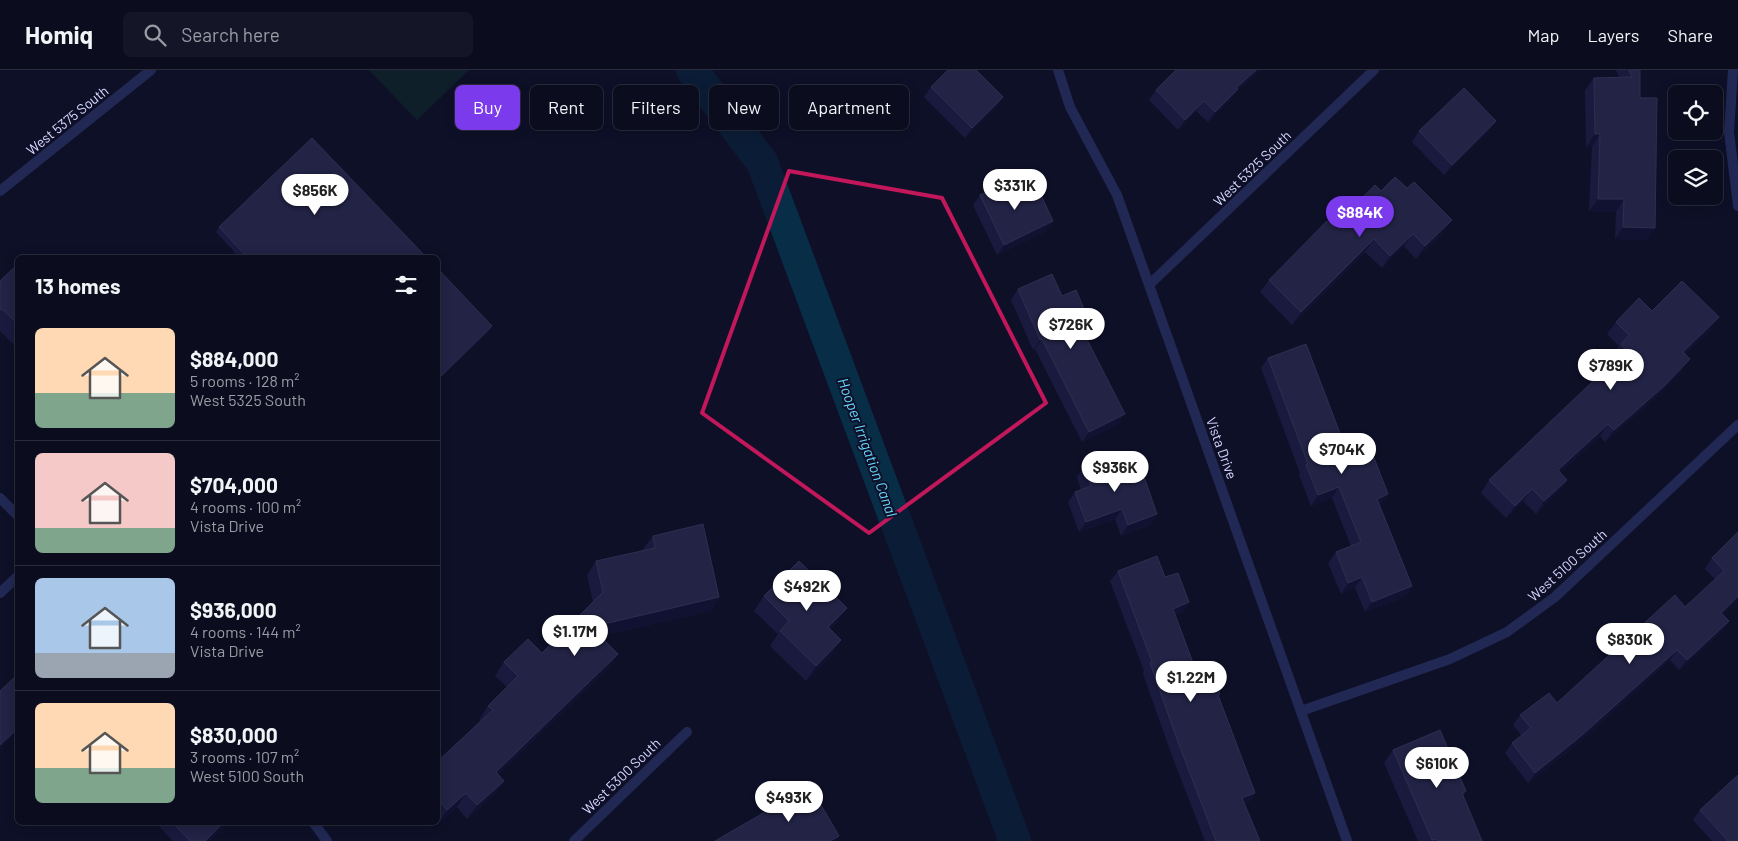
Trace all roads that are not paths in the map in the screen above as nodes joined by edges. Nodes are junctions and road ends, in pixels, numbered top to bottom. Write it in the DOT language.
graph roads {
  1 [pos="151,70"];
  2 [pos="1058,70"];
  3 [pos="1374,70"];
  4 [pos="1733,70"];
  5 [pos="0,191"];
  6 [pos="1738,206"];
  7 [pos="1149,285"];
  8 [pos="1738,424"];
  9 [pos="0,498"];
  10 [pos="15,513"];
  11 [pos="15,579"];
  12 [pos="0,593"];
  13 [pos="1301,711"];
  14 [pos="687,732"];
  15 [pos="315,825"];
  16 [pos="327,841"];
  17 [pos="574,841"];
  18 [pos="1347,841"];
  1 -- 5 [label="street, West 5375 South"];
  2 -- 7 [label="street, Vista Drive"];
  3 -- 7 [label="street, West 5325 South"];
  4 -- 6 [label="street"];
  7 -- 13 [label="street, Vista Drive"];
  8 -- 13 [label="street, West 5100 South"];
  9 -- 10 [label="street"];
  11 -- 12 [label="street"];
  13 -- 18 [label="street, Vista Drive"];
  14 -- 17 [label="street, West 5300 South"];
  15 -- 16 [label="street"];
}
